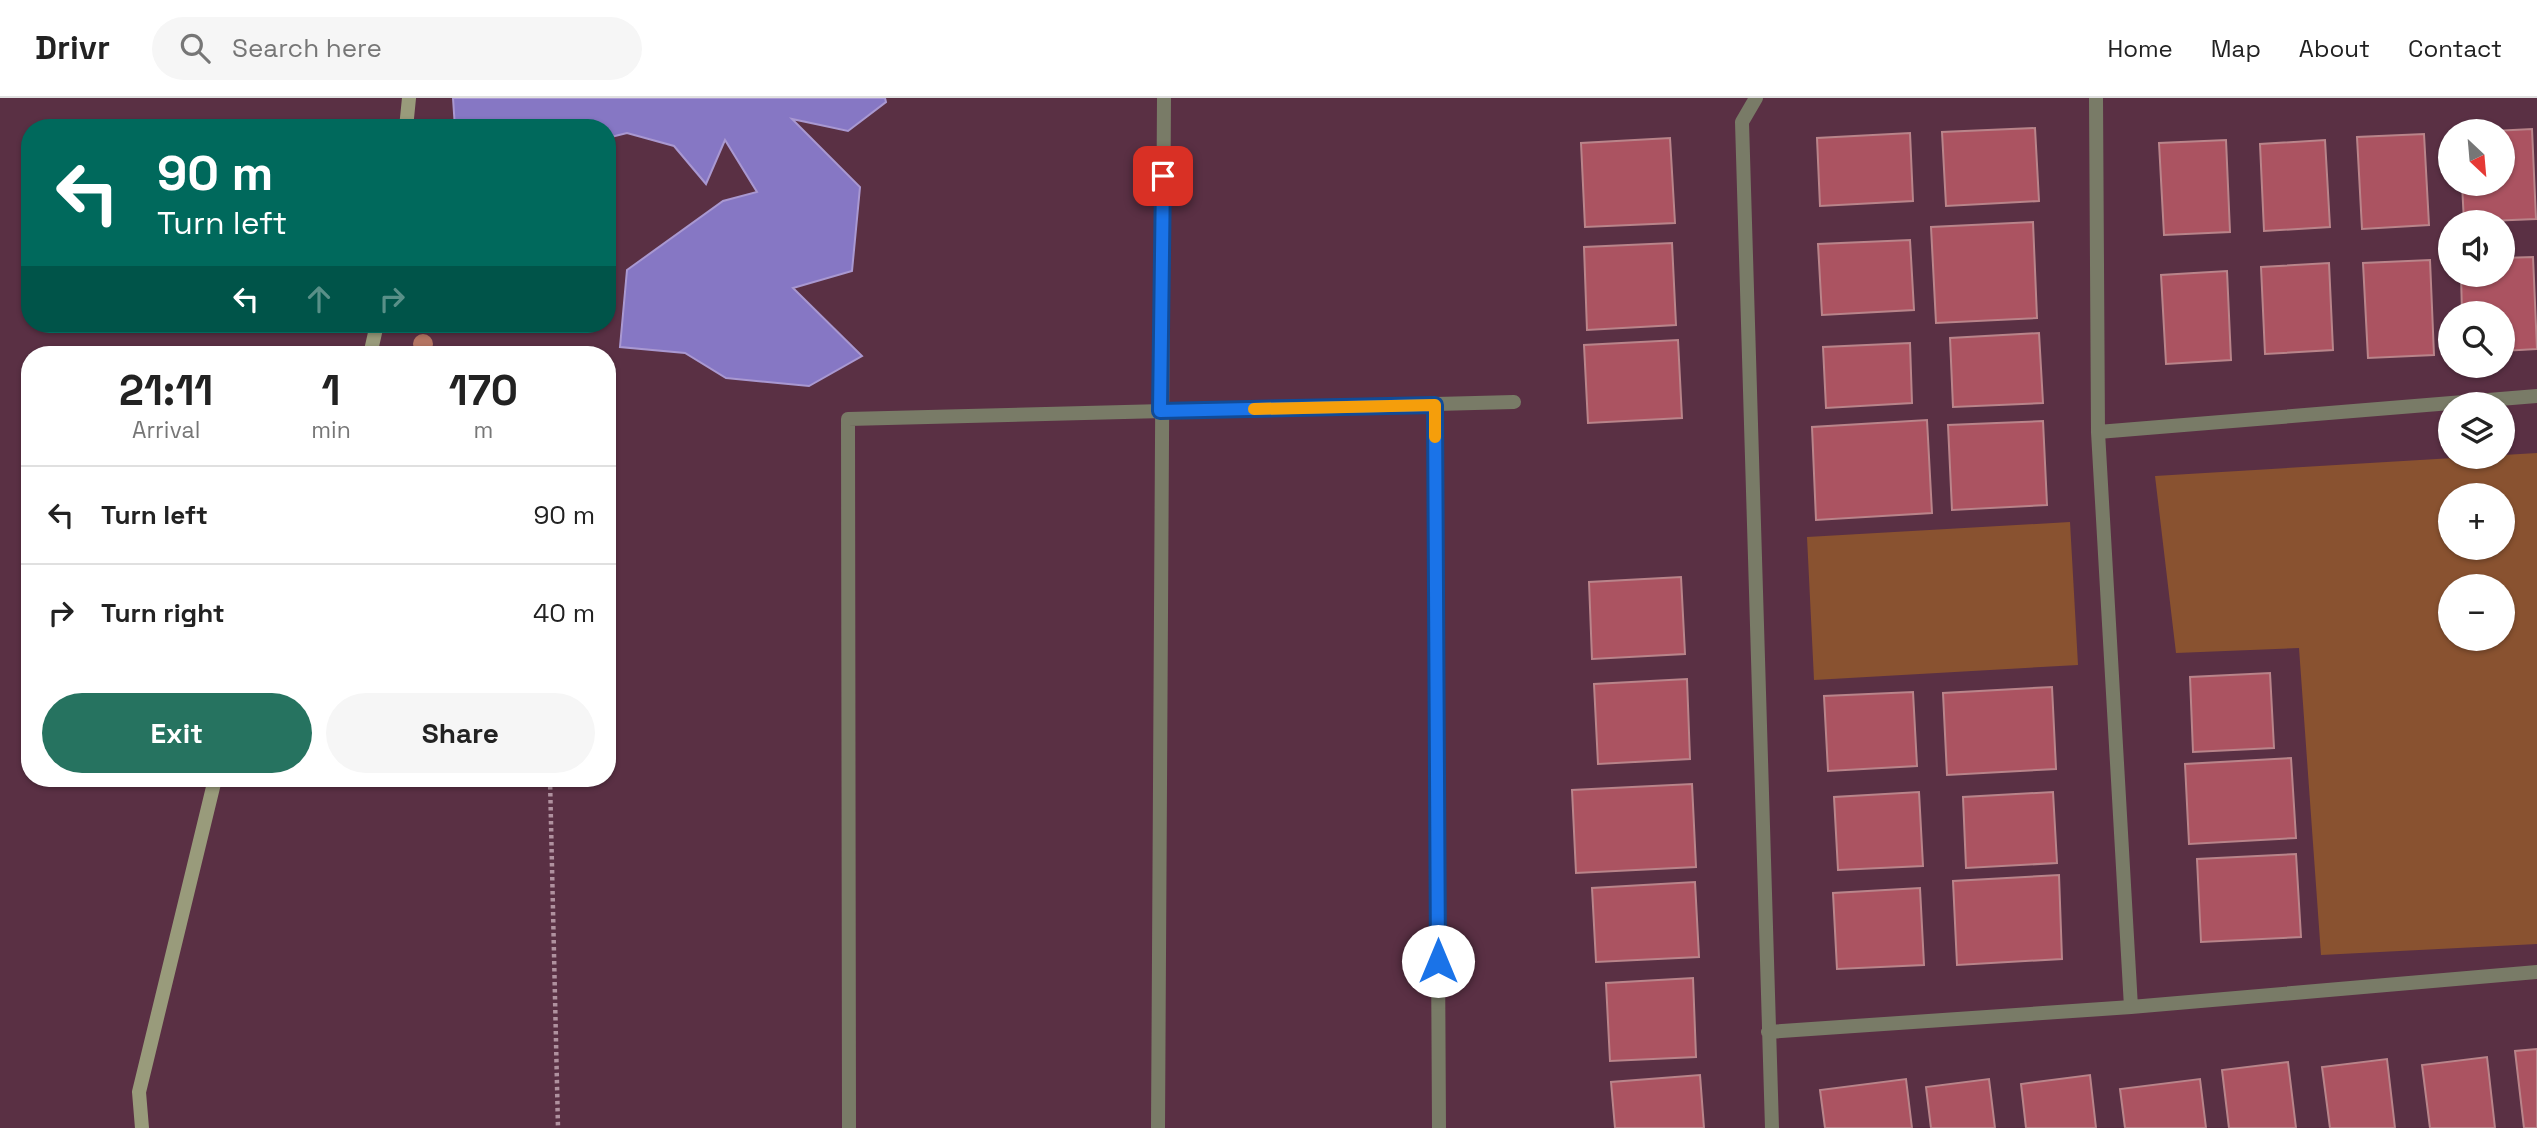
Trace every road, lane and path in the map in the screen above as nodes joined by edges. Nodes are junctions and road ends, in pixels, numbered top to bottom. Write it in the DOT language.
graph roads {
  1 [pos="409,98"];
  2 [pos="1164,98"];
  3 [pos="1756,98"];
  4 [pos="2096,98"];
  5 [pos="407,119"];
  6 [pos="2537,396"];
  7 [pos="1514,402"];
  8 [pos="1435,405"];
  9 [pos="1160,411"];
  10 [pos="2098,432"];
  11 [pos="213,787"];
  12 [pos="550,787"];
  13 [pos="2537,972"];
  14 [pos="2131,1007"];
  15 [pos="1768,1032"];
  16 [pos="142,1128"];
  17 [pos="558,1128"];
  18 [pos="849,1128"];
  19 [pos="1158,1128"];
  20 [pos="1439,1128"];
  21 [pos="1772,1128"];
  1 -- 5 [label="street"];
  2 -- 9 [label="street"];
  3 -- 15 [label="street"];
  4 -- 10 [label="street"];
  6 -- 10 [label="street"];
  7 -- 8 [label="street"];
  8 -- 9 [label="street"];
  8 -- 20 [label="street"];
  9 -- 18 [label="street"];
  9 -- 19 [label="street"];
  10 -- 14 [label="street"];
  11 -- 16 [label="street"];
  12 -- 17 [label="path"];
  13 -- 14 [label="street"];
  14 -- 15 [label="street"];
  15 -- 21 [label="street"];
}
